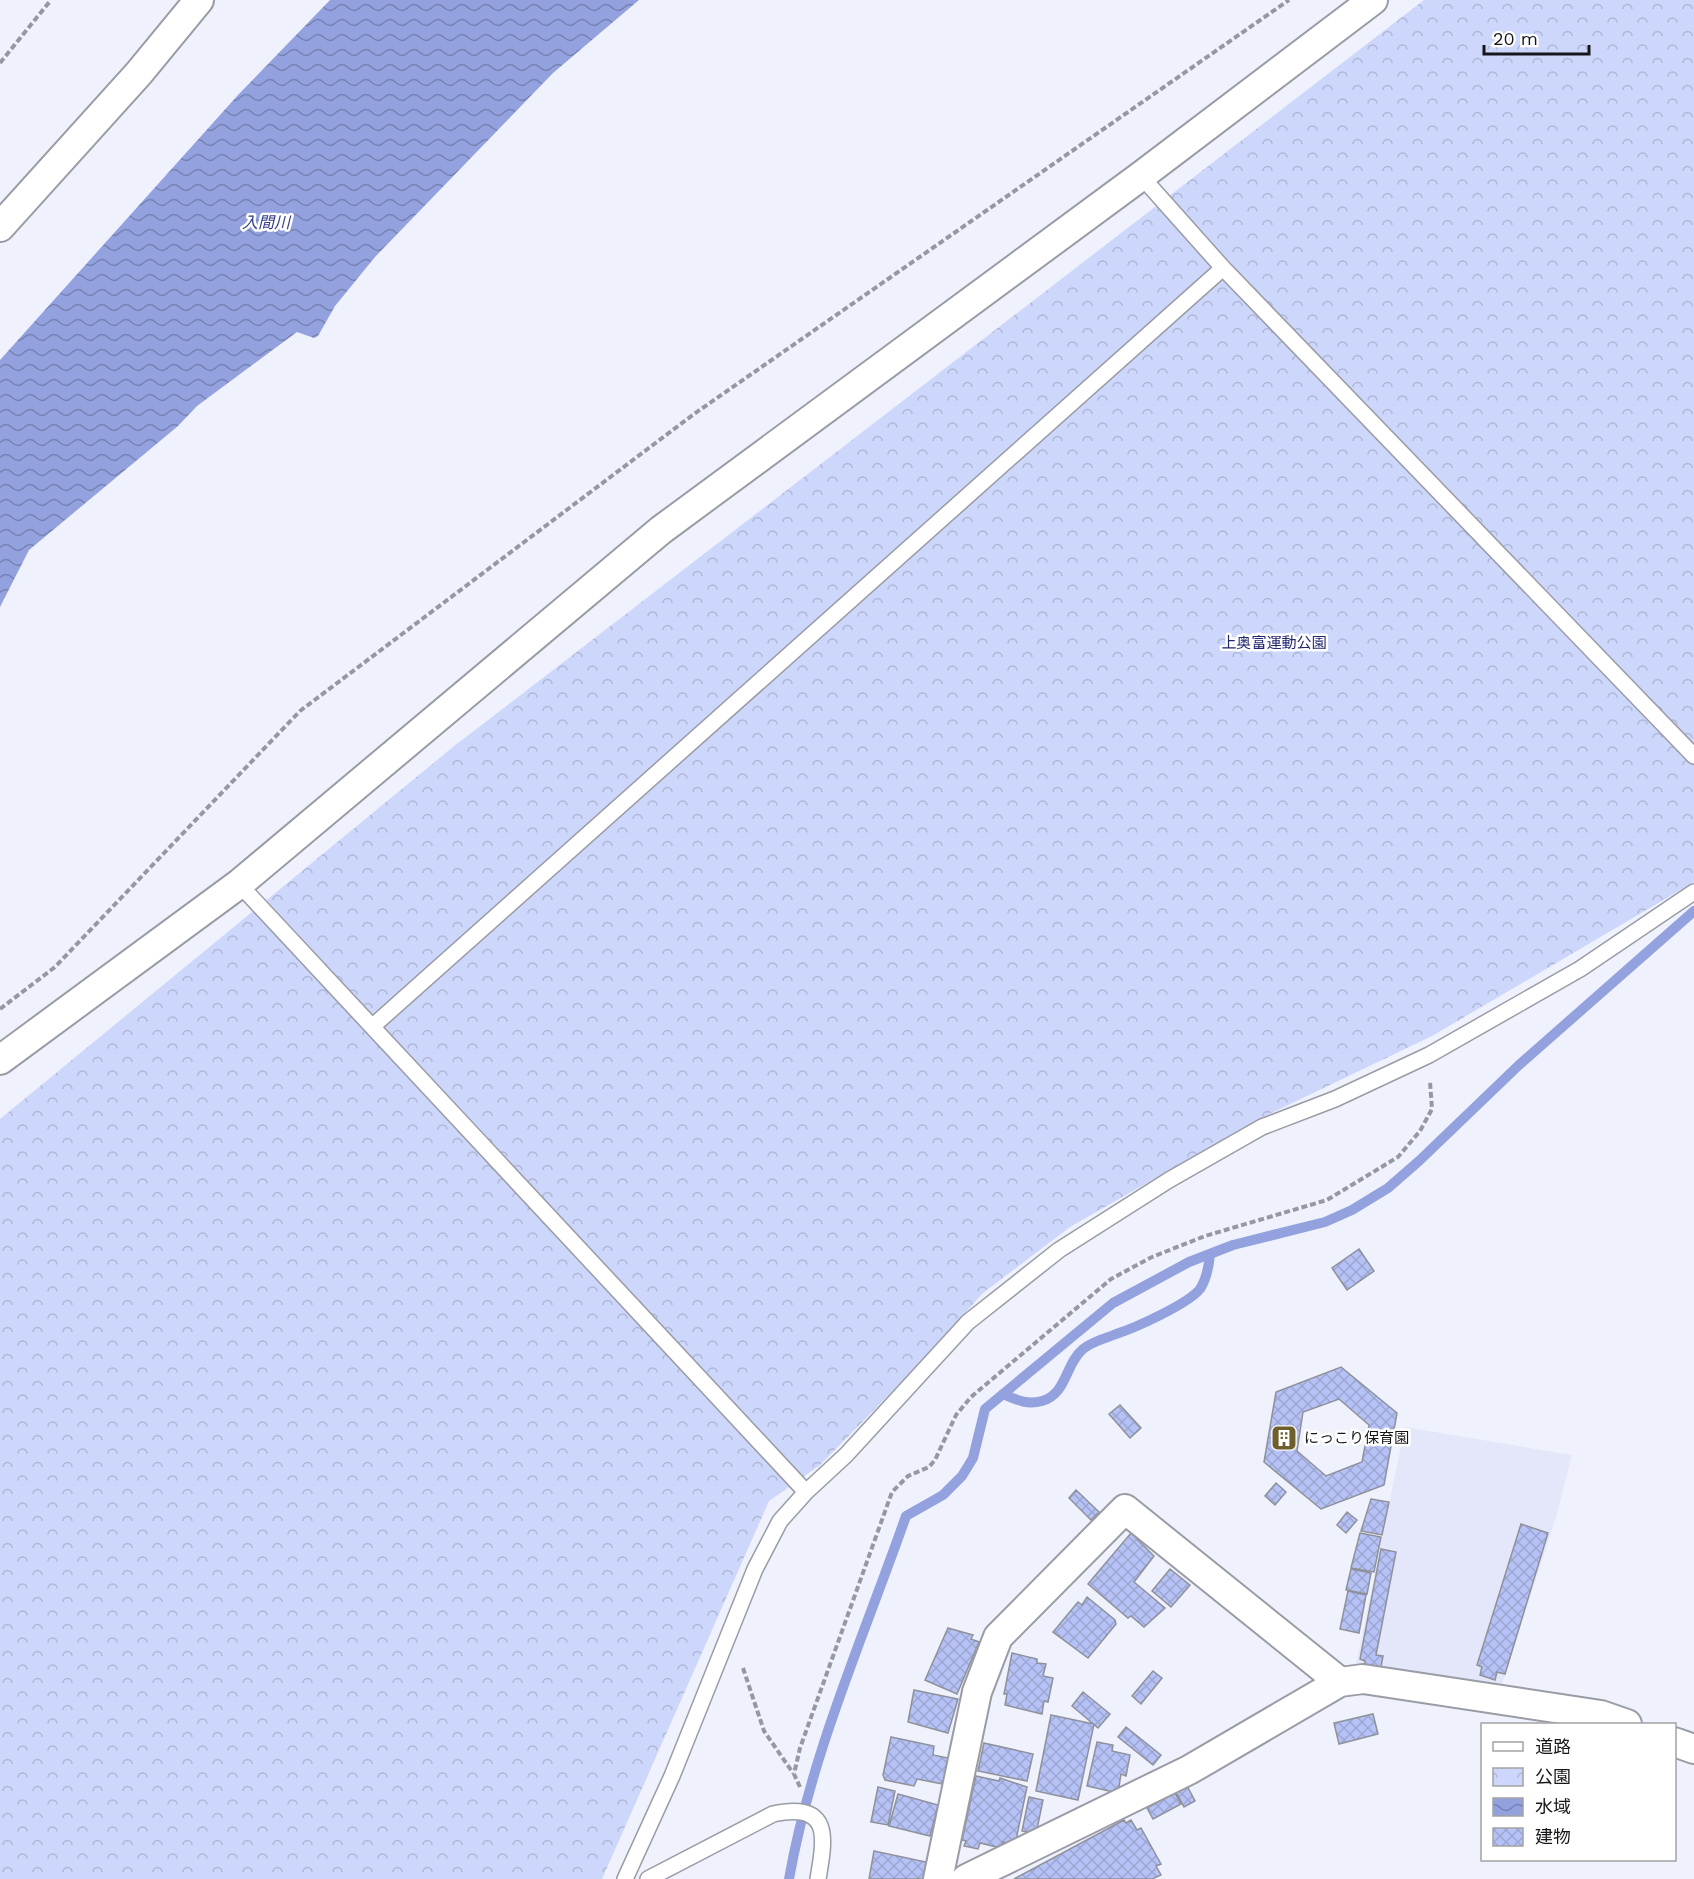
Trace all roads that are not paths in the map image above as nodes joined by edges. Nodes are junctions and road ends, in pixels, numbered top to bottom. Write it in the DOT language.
graph roads {
  1 [pos="199,0"];
  2 [pos="1373,0"];
  3 [pos="1141,176"];
  4 [pos="0,228"];
  5 [pos="1223,268"];
  6 [pos="1694,756"];
  7 [pos="239,884"];
  8 [pos="1694,892"];
  9 [pos="373,1026"];
  10 [pos="0,1060"];
  11 [pos="806,1492"];
  12 [pos="1340,1682"];
  13 [pos="1622,1723"];
  14 [pos="1676,1743"];
  15 [pos="1694,1749"];
  16 [pos="625,1879"];
  17 [pos="648,1879"];
  18 [pos="818,1879"];
  19 [pos="938,1879"];
  20 [pos="966,1879"];
  1 -- 4 [label="street"];
  2 -- 3 [label="street"];
  3 -- 5 [label="lane"];
  3 -- 7 [label="street"];
  5 -- 6 [label="lane"];
  5 -- 9 [label="lane"];
  7 -- 9 [label="lane"];
  7 -- 10 [label="street"];
  8 -- 11 [label="lane"];
  9 -- 11 [label="lane"];
  11 -- 16 [label="lane"];
  12 -- 13 [label="street"];
  12 -- 19 [label="street"];
  12 -- 20 [label="street"];
  14 -- 15 [label="street"];
  17 -- 18 [label="lane"];
}
